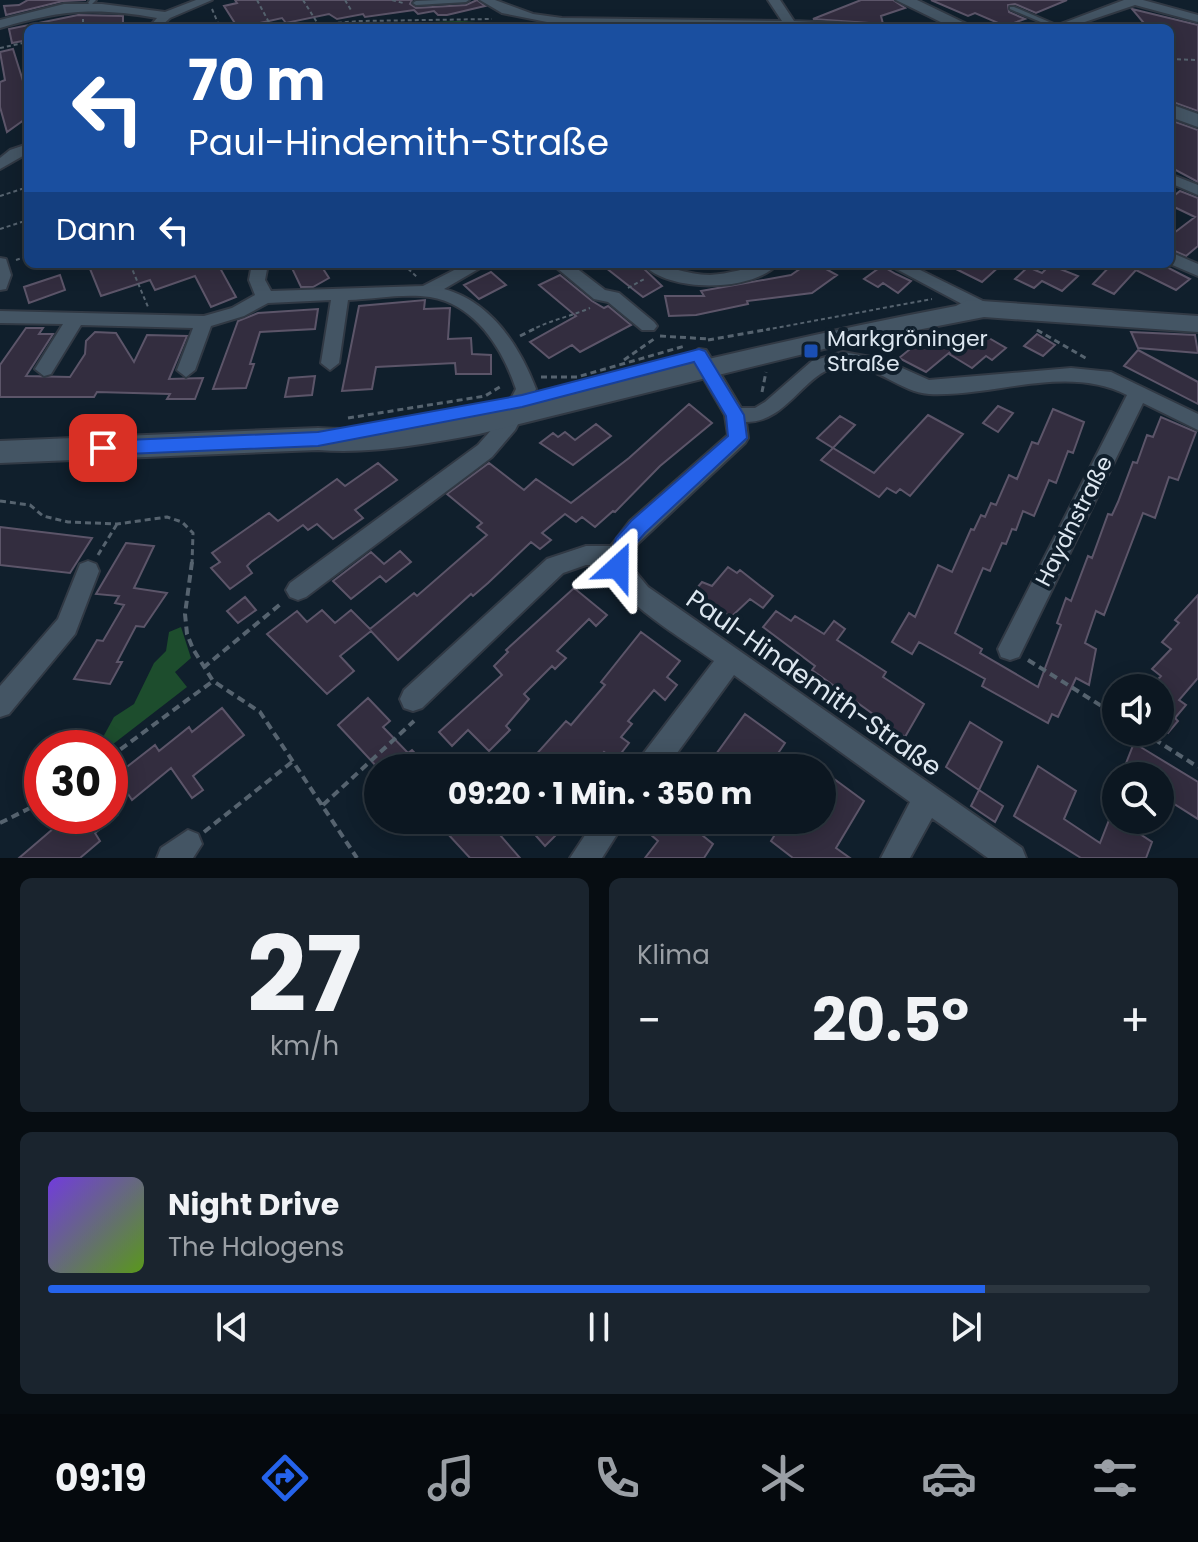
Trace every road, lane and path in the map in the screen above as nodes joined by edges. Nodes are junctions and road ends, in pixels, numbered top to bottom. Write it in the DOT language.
graph roads {
  1 [pos="257,0"];
  2 [pos="303,0"];
  3 [pos="345,0"];
  4 [pos="466,0"];
  5 [pos="486,0"];
  6 [pos="774,0"];
  7 [pos="904,0"];
  8 [pos="1133,1"];
  9 [pos="92,2"];
  10 [pos="416,3"];
  11 [pos="209,4"];
  12 [pos="1012,8"];
  13 [pos="351,10"];
  14 [pos="166,16"];
  15 [pos="528,17"];
  16 [pos="1198,19"];
  17 [pos="0,24"];
  18 [pos="159,24"];
  19 [pos="218,24"];
  20 [pos="268,24"];
  21 [pos="318,24"];
  22 [pos="790,24"];
  23 [pos="958,24"];
  24 [pos="1048,24"];
  25 [pos="1068,24"];
  26 [pos="24,43"];
  27 [pos="0,48"];
  28 [pos="1174,59"];
  29 [pos="1198,60"];
  30 [pos="1174,112"];
  31 [pos="1198,121"];
  32 [pos="14,151"];
  33 [pos="0,165"];
  34 [pos="1174,180"];
  35 [pos="24,188"];
  36 [pos="1198,190"];
  37 [pos="0,196"];
  38 [pos="24,221"];
  39 [pos="0,229"];
  40 [pos="1174,259"];
  41 [pos="0,263"];
  42 [pos="132,268"];
  43 [pos="259,268"];
  44 [pos="471,268"];
  45 [pos="565,268"];
  46 [pos="654,268"];
  47 [pos="657,268"];
  48 [pos="763,268"];
  49 [pos="904,268"];
  50 [pos="1198,271"];
  51 [pos="0,285"];
  52 [pos="426,291"];
  53 [pos="955,292"];
  54 [pos="340,296"];
  55 [pos="265,297"];
  56 [pos="613,297"];
  57 [pos="145,300"];
  58 [pos="985,309"];
  59 [pos="0,317"];
  60 [pos="75,320"];
  61 [pos="204,322"];
  62 [pos="1198,324"];
  63 [pos="648,326"];
  64 [pos="1035,329"];
  65 [pos="508,343"];
  66 [pos="706,354"];
  67 [pos="621,362"];
  68 [pos="330,363"];
  69 [pos="44,369"];
  70 [pos="186,370"];
  71 [pos="1111,379"];
  72 [pos="1138,393"];
  73 [pos="519,398"];
  74 [pos="735,415"];
  75 [pos="345,419"];
  76 [pos="1198,423"];
  77 [pos="0,452"];
  78 [pos="0,501"];
  79 [pos="117,524"];
  80 [pos="618,557"];
  81 [pos="88,571"];
  82 [pos="298,590"];
  83 [pos="1010,649"];
  84 [pos="730,660"];
  85 [pos="203,668"];
  86 [pos="213,681"];
  87 [pos="413,699"];
  88 [pos="0,705"];
  89 [pos="1102,706"];
  90 [pos="128,744"];
  91 [pos="1165,746"];
  92 [pos="660,754"];
  93 [pos="292,762"];
  94 [pos="1198,767"];
  95 [pos="927,798"];
  96 [pos="323,805"];
  97 [pos="24,811"];
  98 [pos="0,823"];
  99 [pos="602,834"];
  100 [pos="180,851"];
  101 [pos="357,858"];
  102 [pos="584,858"];
  103 [pos="895,858"];
  104 [pos="1012,858"];
  1 -- 20 [label="path"];
  2 -- 21 [label="path"];
  3 -- 13 [label="path"];
  4 -- 10 [label="lane"];
  5 -- 15 [label="street"];
  6 -- 22 [label="street"];
  7 -- 23 [label="street"];
  8 -- 16 [label="street"];
  8 -- 25 [label="street"];
  9 -- 14 [label="street"];
  9 -- 17 [label="street"];
  11 -- 14 [label="street"];
  11 -- 19 [label="path"];
  12 -- 24 [label="lane"];
  14 -- 18 [label="street"];
  15 -- 21 [label="path"];
  15 -- 22 [label="street"];
  26 -- 27 [label="path"];
  28 -- 29 [label="path"];
  30 -- 31 [label="street"];
  32 -- 33 [label="street"];
  34 -- 36 [label="street"];
  35 -- 37 [label="path"];
  38 -- 39 [label="path"];
  40 -- 50 [label="street"];
  41 -- 51 [label="street"];
  42 -- 57 [label="path"];
  43 -- 55 [label="street"];
  44 -- 52 [label="street"];
  45 -- 56 [label="street"];
  46 -- 56 [label="path"];
  47 -- 48 [label="street"];
  49 -- 53 [label="street"];
  52 -- 54 [label="street"];
  52 -- 65 [label="street"];
  53 -- 58 [label="street"];
  53 -- 66 [label="path"];
  54 -- 55 [label="street"];
  54 -- 68 [label="street"];
  55 -- 61 [label="street"];
  56 -- 63 [label="street"];
  56 -- 65 [label="path"];
  58 -- 62 [label="street"];
  58 -- 66 [label="street"];
  59 -- 60 [label="street"];
  60 -- 61 [label="street"];
  60 -- 69 [label="street"];
  61 -- 70 [label="street"];
  64 -- 71 [label="path"];
  65 -- 73 [label="street"];
  66 -- 67 [label="path"];
  66 -- 67 [label="path"];
  66 -- 73 [label="street"];
  66 -- 74 [label="street"];
  67 -- 73 [label="path"];
  71 -- 72 [label="street"];
  71 -- 74 [label="street"];
  72 -- 76 [label="street"];
  72 -- 83 [label="street, Haydnstraße"];
  73 -- 75 [label="path"];
  73 -- 77 [label="street"];
  73 -- 82 [label="street"];
  74 -- 80 [label="street"];
  78 -- 79 [label="path"];
  79 -- 81 [label="path"];
  79 -- 85 [label="path"];
  80 -- 84 [label="street, Paul-Hindemith-Straße"];
  80 -- 87 [label="street"];
  81 -- 88 [label="street"];
  82 -- 85 [label="path"];
  83 -- 89 [label="path"];
  84 -- 92 [label="street"];
  84 -- 95 [label="street, Paul-Hindemith-Straße"];
  85 -- 86 [label="path"];
  86 -- 90 [label="path"];
  86 -- 93 [label="path"];
  87 -- 96 [label="path"];
  91 -- 94 [label="path"];
  93 -- 96 [label="path"];
  93 -- 100 [label="path"];
  95 -- 103 [label="street"];
  95 -- 104 [label="street, Paul-Hindemith-Straße"];
  96 -- 101 [label="path"];
  97 -- 98 [label="path"];
  99 -- 102 [label="street"];
}
